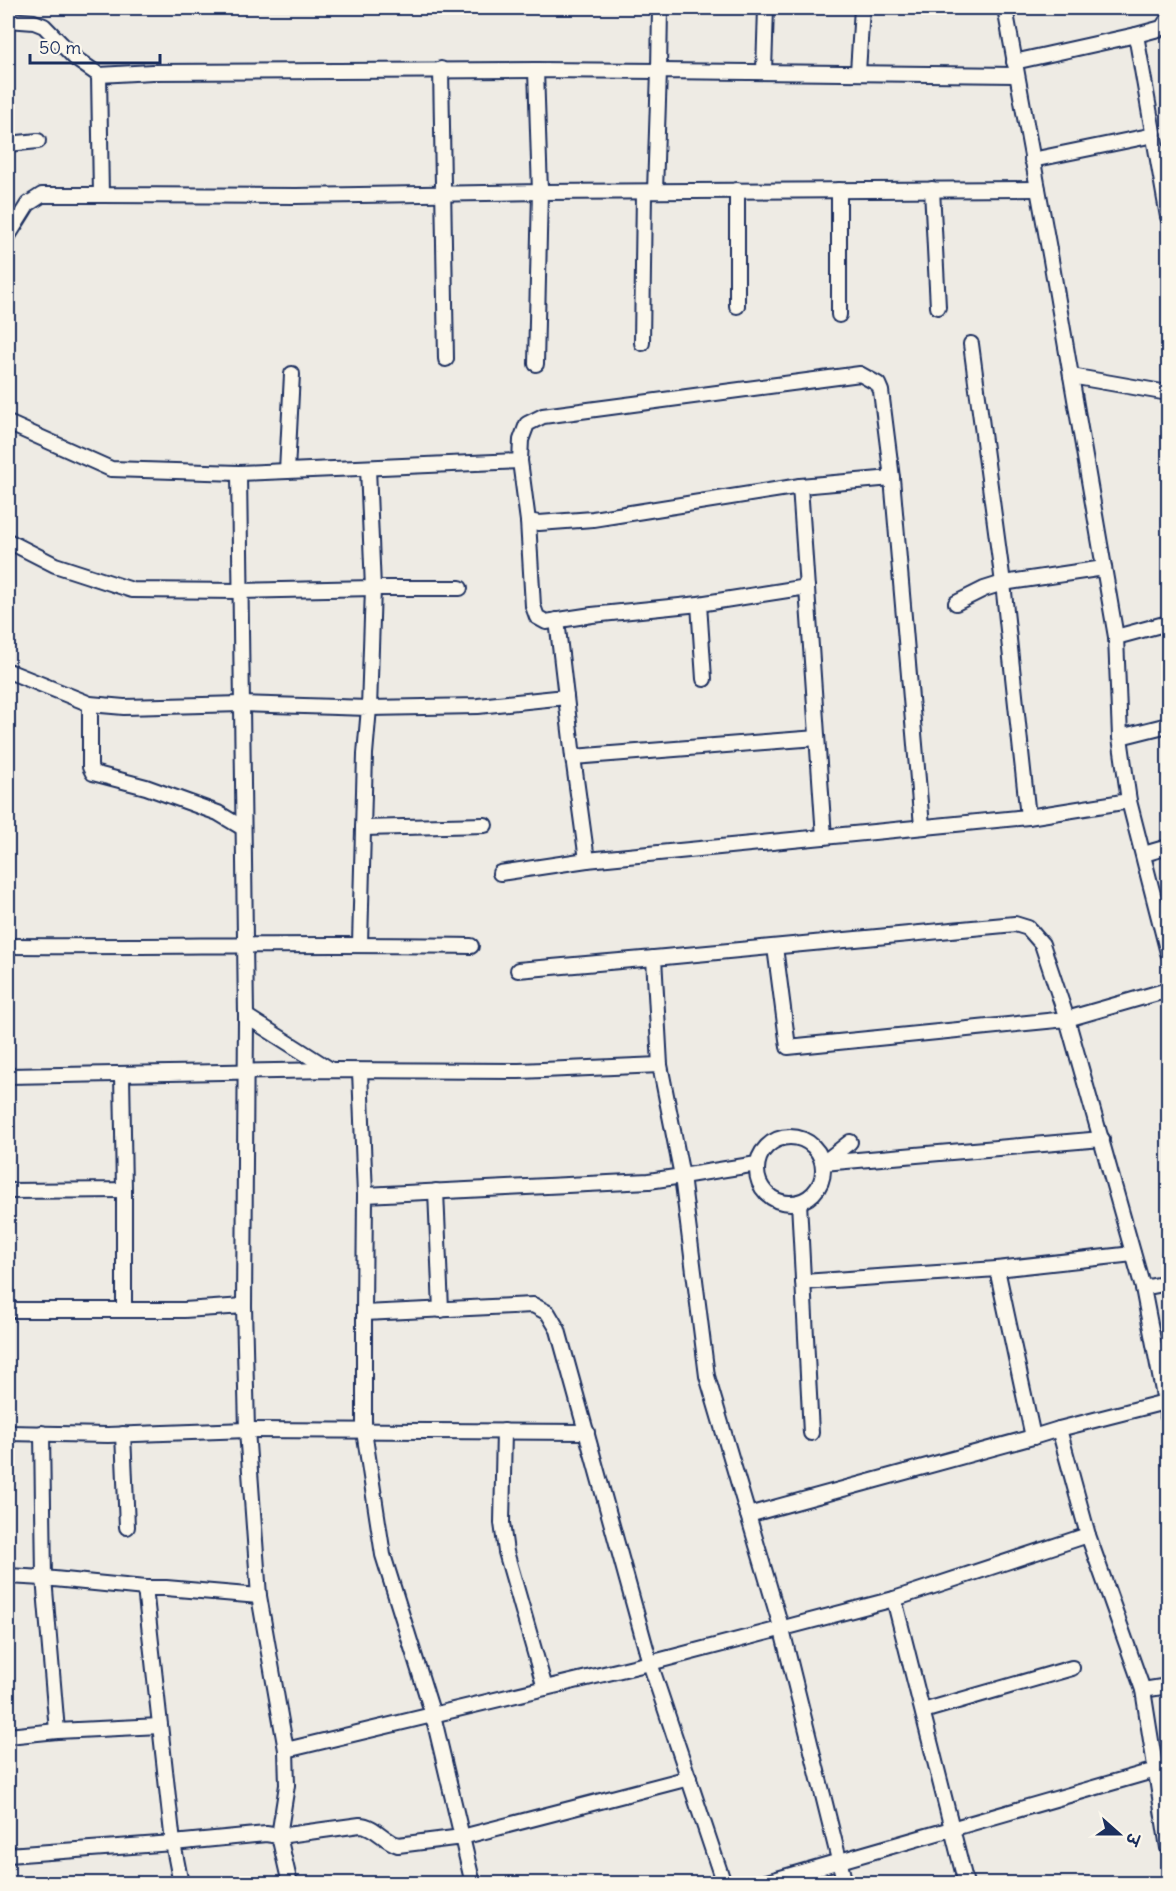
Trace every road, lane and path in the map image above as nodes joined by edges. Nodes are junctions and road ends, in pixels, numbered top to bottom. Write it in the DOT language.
graph roads {
  1 [pos="660,8"];
  2 [pos="766,8"];
  3 [pos="861,8"];
  4 [pos="1005,8"];
  5 [pos="1168,19"];
  6 [pos="8,20"];
  7 [pos="1136,35"];
  8 [pos="1016,68"];
  9 [pos="441,69"];
  10 [pos="536,70"];
  11 [pos="659,71"];
  12 [pos="764,72"];
  13 [pos="858,72"];
  14 [pos="99,75"];
  15 [pos="1154,135"];
  16 [pos="38,141"];
  17 [pos="8,144"];
  18 [pos="1032,160"];
  19 [pos="839,189"];
  20 [pos="932,189"];
  21 [pos="1038,189"];
  22 [pos="737,190"];
  23 [pos="650,191"];
  24 [pos="540,192"];
  25 [pos="443,193"];
  26 [pos="101,195"];
  27 [pos="1168,217"];
  28 [pos="8,236"];
  29 [pos="737,306"];
  30 [pos="938,307"];
  31 [pos="839,315"];
  32 [pos="642,343"];
  33 [pos="971,344"];
  34 [pos="446,359"];
  35 [pos="536,364"];
  36 [pos="292,374"];
  37 [pos="1071,376"];
  38 [pos="1168,393"];
  39 [pos="8,423"];
  40 [pos="520,461"];
  41 [pos="368,468"];
  42 [pos="287,471"];
  43 [pos="239,473"];
  44 [pos="892,478"];
  45 [pos="800,486"];
  46 [pos="528,520"];
  47 [pos="8,541"];
  48 [pos="1104,568"];
  49 [pos="1003,583"];
  50 [pos="807,587"];
  51 [pos="373,588"];
  52 [pos="460,588"];
  53 [pos="241,591"];
  54 [pos="956,603"];
  55 [pos="699,604"];
  56 [pos="557,620"];
  57 [pos="1168,623"];
  58 [pos="1116,637"];
  59 [pos="8,674"];
  60 [pos="704,679"];
  61 [pos="566,697"];
  62 [pos="90,704"];
  63 [pos="242,704"];
  64 [pos="369,708"];
  65 [pos="1168,725"];
  66 [pos="1120,737"];
  67 [pos="817,738"];
  68 [pos="573,757"];
  69 [pos="1129,801"];
  70 [pos="1028,817"];
  71 [pos="484,825"];
  72 [pos="922,826"];
  73 [pos="243,828"];
  74 [pos="363,828"];
  75 [pos="824,837"];
  76 [pos="1168,847"];
  77 [pos="1144,854"];
  78 [pos="587,860"];
  79 [pos="501,873"];
  80 [pos="360,944"];
  81 [pos="8,946"];
  82 [pos="244,946"];
  83 [pos="471,946"];
  84 [pos="775,947"];
  85 [pos="1168,953"];
  86 [pos="654,958"];
  87 [pos="518,970"];
  88 [pos="1168,990"];
  89 [pos="246,1016"];
  90 [pos="1067,1019"];
  91 [pos="660,1065"];
  92 [pos="331,1070"];
  93 [pos="360,1071"];
  94 [pos="245,1072"];
  95 [pos="122,1074"];
  96 [pos="8,1077"];
  97 [pos="1102,1139"];
  98 [pos="850,1142"];
  99 [pos="757,1164"];
  100 [pos="823,1164"];
  101 [pos="682,1176"];
  102 [pos="124,1190"];
  103 [pos="8,1191"];
  104 [pos="436,1191"];
  105 [pos="365,1195"];
  106 [pos="799,1202"];
  107 [pos="1133,1254"];
  108 [pos="997,1269"];
  109 [pos="802,1282"];
  110 [pos="1168,1283"];
  111 [pos="1143,1288"];
  112 [pos="244,1306"];
  113 [pos="8,1310"];
  114 [pos="124,1310"];
  115 [pos="441,1310"];
  116 [pos="364,1313"];
  117 [pos="1163,1362"];
  118 [pos="1166,1402"];
  119 [pos="1168,1417"];
  120 [pos="1059,1429"];
  121 [pos="247,1430"];
  122 [pos="364,1431"];
  123 [pos="504,1431"];
  124 [pos="586,1432"];
  125 [pos="8,1433"];
  126 [pos="42,1433"];
  127 [pos="811,1433"];
  128 [pos="123,1434"];
  129 [pos="1033,1437"];
  130 [pos="748,1515"];
  131 [pos="127,1527"];
  132 [pos="1088,1535"];
  133 [pos="8,1576"];
  134 [pos="44,1578"];
  135 [pos="145,1588"];
  136 [pos="259,1596"];
  137 [pos="894,1599"];
  138 [pos="782,1630"];
  139 [pos="650,1663"];
  140 [pos="1072,1668"];
  141 [pos="1168,1686"];
  142 [pos="545,1688"];
  143 [pos="1143,1690"];
  144 [pos="923,1712"];
  145 [pos="433,1715"];
  146 [pos="160,1726"];
  147 [pos="57,1731"];
  148 [pos="8,1736"];
  149 [pos="286,1750"];
  150 [pos="1156,1770"];
  151 [pos="689,1778"];
  152 [pos="952,1829"];
  153 [pos="279,1836"];
  154 [pos="462,1837"];
  155 [pos="173,1843"];
  156 [pos="1168,1848"];
  157 [pos="8,1855"];
  158 [pos="840,1862"];
  159 [pos="182,1884"];
  160 [pos="290,1884"];
  161 [pos="473,1884"];
  162 [pos="724,1884"];
  163 [pos="760,1884"];
  164 [pos="845,1884"];
  165 [pos="966,1884"];
  1 -- 11 [label="street"];
  2 -- 12 [label="street"];
  3 -- 13 [label="street"];
  4 -- 8 [label="street"];
  5 -- 7 [label="street"];
  6 -- 14 [label="street"];
  7 -- 8 [label="street"];
  7 -- 15 [label="street"];
  8 -- 13 [label="street"];
  8 -- 18 [label="street"];
  9 -- 10 [label="street"];
  9 -- 14 [label="street"];
  9 -- 25 [label="street"];
  10 -- 11 [label="street"];
  10 -- 24 [label="street"];
  11 -- 12 [label="street"];
  11 -- 23 [label="street"];
  12 -- 13 [label="street"];
  14 -- 26 [label="street"];
  15 -- 18 [label="street"];
  15 -- 27 [label="street"];
  16 -- 17 [label="street"];
  18 -- 21 [label="street"];
  19 -- 20 [label="street"];
  19 -- 22 [label="street"];
  19 -- 31 [label="street"];
  20 -- 21 [label="street"];
  20 -- 30 [label="street"];
  21 -- 37 [label="street"];
  22 -- 23 [label="street"];
  22 -- 29 [label="street"];
  23 -- 24 [label="street"];
  23 -- 32 [label="street"];
  24 -- 25 [label="street"];
  24 -- 35 [label="street"];
  25 -- 26 [label="street"];
  25 -- 34 [label="street"];
  26 -- 28 [label="street"];
  33 -- 49 [label="street"];
  36 -- 42 [label="street"];
  37 -- 38 [label="street"];
  37 -- 48 [label="street"];
  39 -- 43 [label="street"];
  40 -- 41 [label="street"];
  40 -- 44 [label="street"];
  40 -- 46 [label="street"];
  41 -- 42 [label="street"];
  41 -- 51 [label="street"];
  42 -- 43 [label="street"];
  43 -- 53 [label="street"];
  44 -- 45 [label="street"];
  44 -- 72 [label="street"];
  45 -- 46 [label="street"];
  45 -- 50 [label="street"];
  46 -- 56 [label="street"];
  47 -- 53 [label="street"];
  48 -- 49 [label="street"];
  48 -- 58 [label="street"];
  49 -- 54 [label="street"];
  49 -- 70 [label="street"];
  50 -- 55 [label="street"];
  50 -- 67 [label="street"];
  51 -- 52 [label="street"];
  51 -- 53 [label="street"];
  51 -- 64 [label="street"];
  53 -- 63 [label="street"];
  55 -- 56 [label="street"];
  55 -- 60 [label="street"];
  56 -- 61 [label="street"];
  57 -- 58 [label="street"];
  58 -- 66 [label="street"];
  59 -- 62 [label="street"];
  61 -- 64 [label="street"];
  61 -- 68 [label="street"];
  62 -- 63 [label="street"];
  62 -- 73 [label="street"];
  63 -- 64 [label="street"];
  63 -- 73 [label="street"];
  64 -- 74 [label="street"];
  65 -- 66 [label="street"];
  66 -- 69 [label="street"];
  67 -- 68 [label="street"];
  67 -- 75 [label="street"];
  68 -- 78 [label="street"];
  69 -- 70 [label="street"];
  69 -- 77 [label="street"];
  70 -- 72 [label="street"];
  71 -- 74 [label="street"];
  72 -- 75 [label="street"];
  73 -- 82 [label="street"];
  74 -- 80 [label="street"];
  75 -- 78 [label="street"];
  76 -- 77 [label="street"];
  77 -- 85 [label="street"];
  78 -- 79 [label="street"];
  80 -- 82 [label="street"];
  80 -- 83 [label="street"];
  81 -- 82 [label="street"];
  82 -- 89 [label="street"];
  84 -- 86 [label="street"];
  84 -- 90 [label="street"];
  84 -- 90 [label="street"];
  86 -- 87 [label="street"];
  86 -- 91 [label="street"];
  88 -- 90 [label="street"];
  89 -- 92 [label="street"];
  89 -- 94 [label="street"];
  90 -- 97 [label="street"];
  91 -- 93 [label="street"];
  91 -- 101 [label="street"];
  92 -- 93 [label="street"];
  92 -- 94 [label="street"];
  93 -- 105 [label="street"];
  94 -- 95 [label="street"];
  94 -- 112 [label="street"];
  95 -- 96 [label="street"];
  95 -- 102 [label="street"];
  97 -- 100 [label="street"];
  97 -- 107 [label="street"];
  98 -- 100 [label="street"];
  99 -- 100 [label="street"];
  99 -- 101 [label="street"];
  99 -- 106 [label="street"];
  100 -- 106 [label="street"];
  101 -- 104 [label="street"];
  101 -- 130 [label="street"];
  102 -- 103 [label="street"];
  102 -- 114 [label="street"];
  104 -- 105 [label="street"];
  104 -- 115 [label="street"];
  105 -- 116 [label="street"];
  106 -- 109 [label="street"];
  107 -- 108 [label="street"];
  107 -- 111 [label="street"];
  108 -- 109 [label="street"];
  108 -- 129 [label="street"];
  109 -- 127 [label="street"];
  110 -- 111 [label="street"];
  111 -- 117 [label="street"];
  112 -- 114 [label="street"];
  112 -- 121 [label="street"];
  113 -- 114 [label="street"];
  115 -- 116 [label="street"];
  115 -- 124 [label="street"];
  116 -- 122 [label="street"];
  117 -- 118 [label="street"];
  118 -- 119 [label="street"];
  118 -- 120 [label="street"];
  120 -- 129 [label="street"];
  120 -- 132 [label="street"];
  121 -- 122 [label="street"];
  121 -- 128 [label="street"];
  121 -- 136 [label="street"];
  122 -- 123 [label="street"];
  122 -- 145 [label="street"];
  123 -- 124 [label="street"];
  123 -- 142 [label="street"];
  124 -- 139 [label="street"];
  125 -- 126 [label="street"];
  126 -- 128 [label="street"];
  126 -- 134 [label="street"];
  128 -- 131 [label="street"];
  129 -- 130 [label="street"];
  130 -- 138 [label="street"];
  132 -- 137 [label="street"];
  132 -- 143 [label="street"];
  133 -- 134 [label="street"];
  134 -- 135 [label="street"];
  134 -- 147 [label="street"];
  135 -- 136 [label="street"];
  135 -- 146 [label="street"];
  136 -- 149 [label="street"];
  137 -- 138 [label="street"];
  137 -- 144 [label="street"];
  138 -- 139 [label="street"];
  138 -- 158 [label="street"];
  139 -- 142 [label="street"];
  139 -- 151 [label="street"];
  140 -- 144 [label="street"];
  141 -- 143 [label="street"];
  142 -- 145 [label="street"];
  143 -- 150 [label="street"];
  144 -- 152 [label="street"];
  145 -- 149 [label="street"];
  145 -- 154 [label="street"];
  146 -- 147 [label="street"];
  146 -- 155 [label="street"];
  147 -- 148 [label="street"];
  149 -- 153 [label="street"];
  150 -- 152 [label="street"];
  150 -- 156 [label="street"];
  151 -- 154 [label="street"];
  151 -- 162 [label="street"];
  152 -- 158 [label="street"];
  152 -- 165 [label="street"];
  153 -- 154 [label="street"];
  153 -- 155 [label="street"];
  153 -- 160 [label="street"];
  154 -- 161 [label="street"];
  155 -- 157 [label="street"];
  155 -- 159 [label="street"];
  158 -- 163 [label="street"];
  158 -- 164 [label="street"];
}
